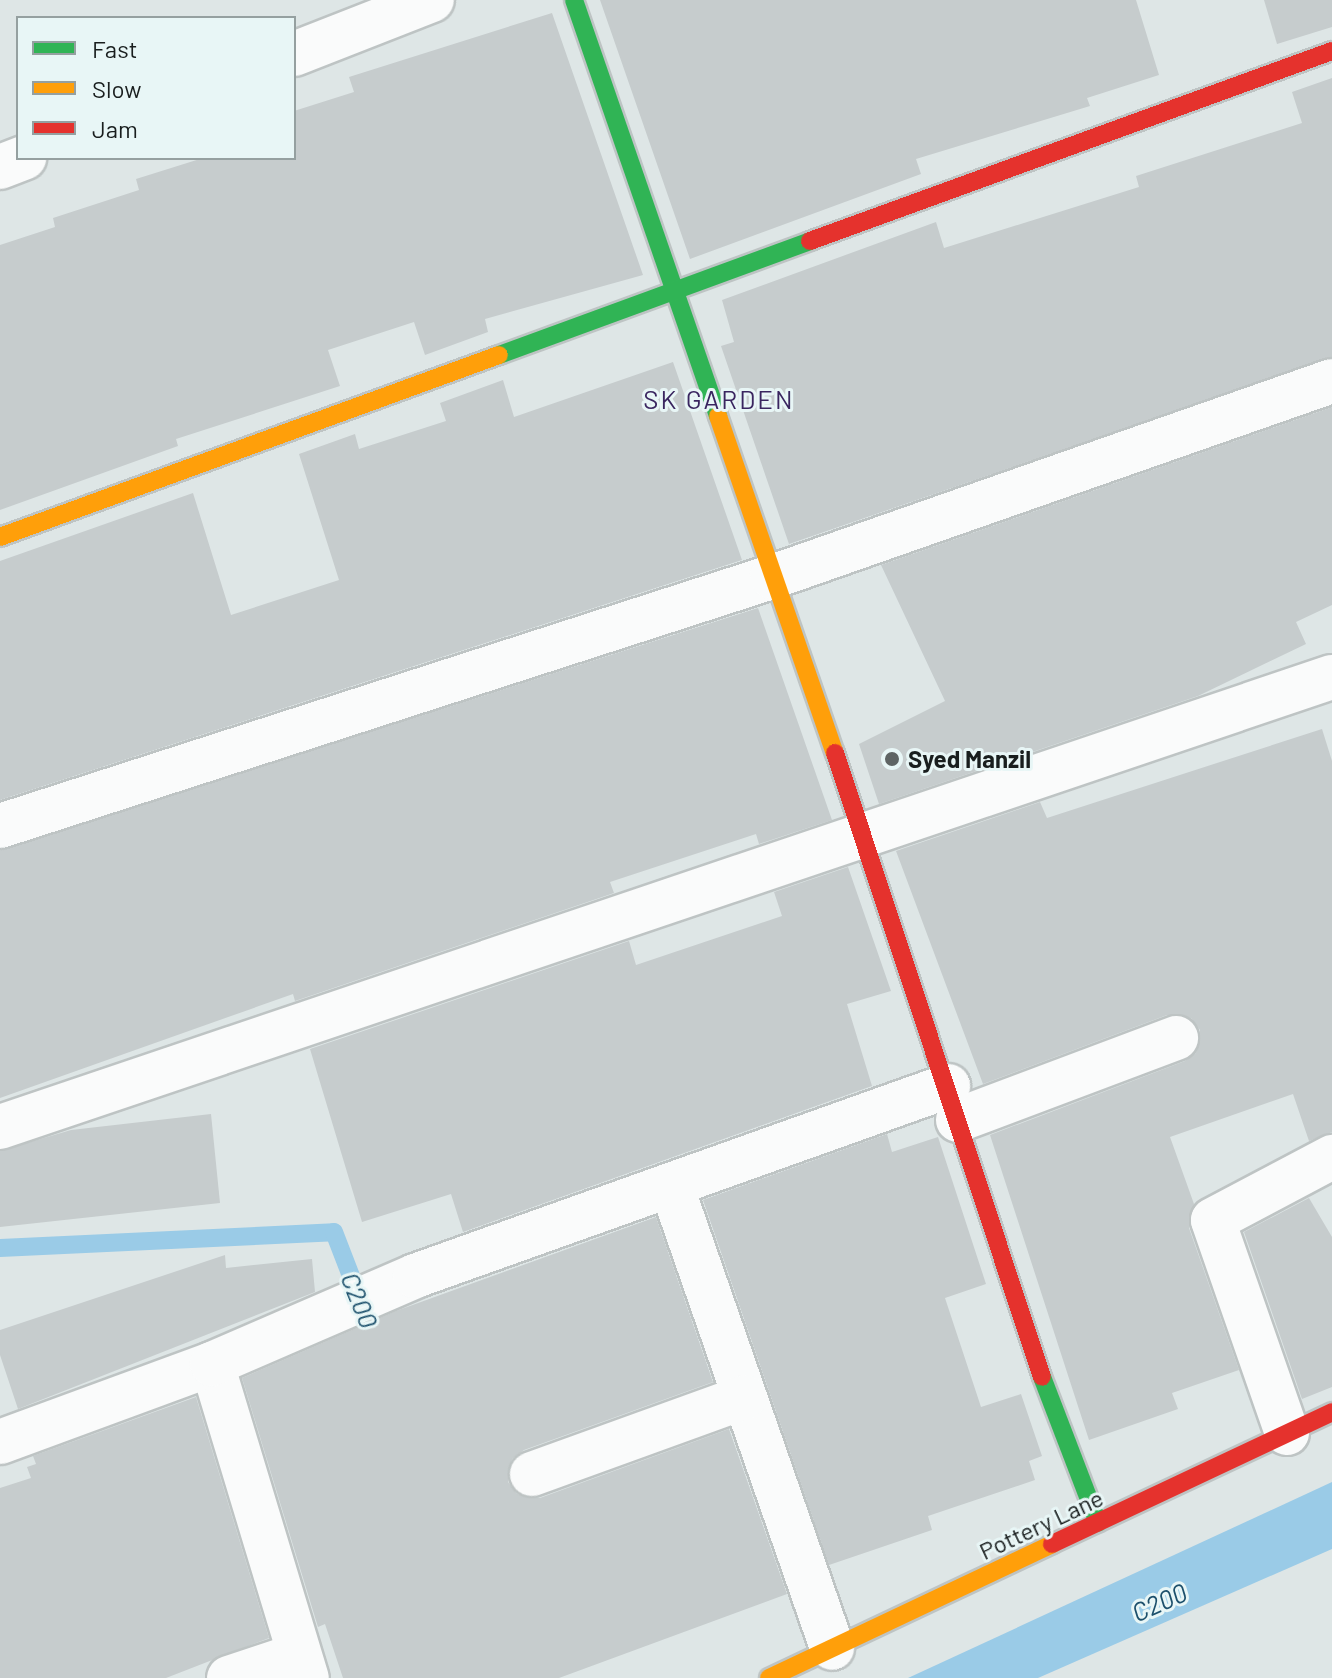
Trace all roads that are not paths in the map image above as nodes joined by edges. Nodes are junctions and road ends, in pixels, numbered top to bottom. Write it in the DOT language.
graph roads {
  1 [pos="432,0"];
  2 [pos="574,0"];
  3 [pos="1332,51"];
  4 [pos="296,53"];
  5 [pos="674,296"];
  6 [pos="1332,381"];
  7 [pos="0,537"];
  8 [pos="772,577"];
  9 [pos="1332,677"];
  10 [pos="0,826"];
  11 [pos="861,832"];
  12 [pos="1176,1038"];
  13 [pos="953,1103"];
  14 [pos="0,1127"];
  15 [pos="1332,1157"];
  16 [pos="671,1185"];
  17 [pos="212,1364"];
  18 [pos="745,1397"];
  19 [pos="1332,1412"];
  20 [pos="1287,1433"];
  21 [pos="0,1442"];
  22 [pos="532,1474"];
  23 [pos="1098,1523"];
  24 [pos="832,1648"];
  25 [pos="302,1666"];
  26 [pos="229,1678"];
  27 [pos="769,1678"];
  1 -- 4 [label="street"];
  2 -- 5 [label="street"];
  3 -- 5 [label="street"];
  5 -- 7 [label="street"];
  5 -- 8 [label="street"];
  6 -- 8 [label="street"];
  8 -- 10 [label="street"];
  8 -- 11 [label="street"];
  9 -- 11 [label="street"];
  11 -- 13 [label="street"];
  11 -- 14 [label="street"];
  12 -- 13 [label="street"];
  13 -- 16 [label="street"];
  13 -- 23 [label="street"];
  15 -- 20 [label="street"];
  16 -- 17 [label="street"];
  16 -- 18 [label="street"];
  17 -- 21 [label="street"];
  17 -- 25 [label="street"];
  18 -- 22 [label="street"];
  18 -- 24 [label="street"];
  19 -- 20 [label="street, Pottery Lane"];
  20 -- 23 [label="street, Pottery Lane"];
  23 -- 24 [label="street, Pottery Lane"];
  24 -- 27 [label="street, Pottery Lane"];
  25 -- 26 [label="street"];
}
